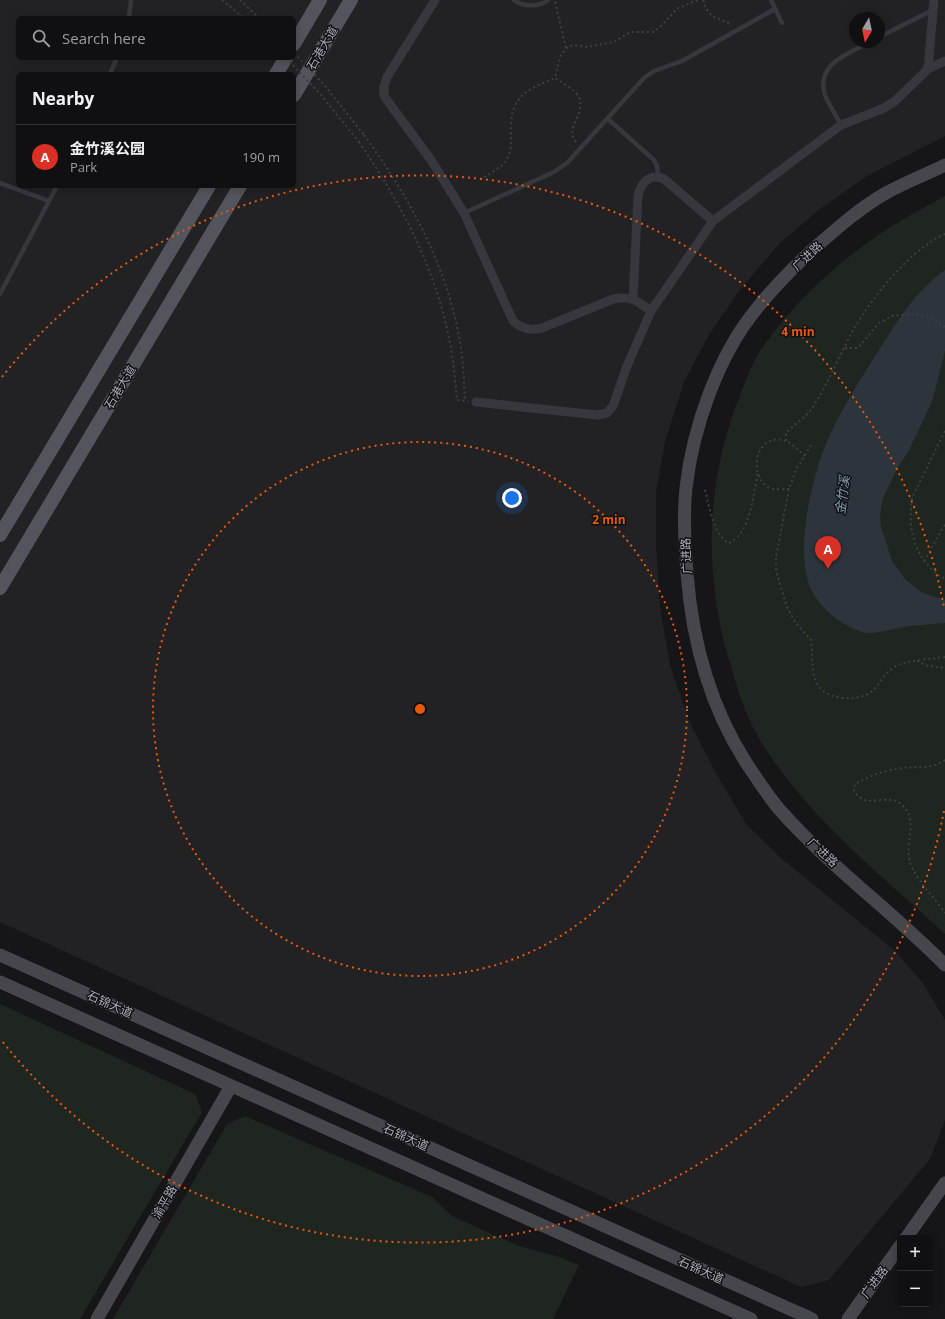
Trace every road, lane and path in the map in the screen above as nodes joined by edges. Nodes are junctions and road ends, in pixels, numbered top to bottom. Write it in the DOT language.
graph roads {
  1 [pos="131,0"];
  2 [pos="222,0"];
  3 [pos="320,0"];
  4 [pos="351,0"];
  5 [pos="435,0"];
  6 [pos="514,0"];
  7 [pos="548,0"];
  8 [pos="555,0"];
  9 [pos="698,0"];
  10 [pos="703,0"];
  11 [pos="771,0"];
  12 [pos="241,1"];
  13 [pos="934,4"];
  14 [pos="775,9"];
  15 [pos="130,16"];
  16 [pos="242,16"];
  17 [pos="257,16"];
  18 [pos="782,23"];
  19 [pos="735,32"];
  20 [pos="885,33"];
  21 [pos="296,41"];
  22 [pos="566,48"];
  23 [pos="859,48"];
  24 [pos="296,55"];
  25 [pos="116,60"];
  26 [pos="285,60"];
  27 [pos="288,60"];
  28 [pos="945,61"];
  29 [pos="928,68"];
  30 [pos="111,72"];
  31 [pos="277,72"];
  32 [pos="555,78"];
  33 [pos="296,93"];
  34 [pos="608,119"];
  35 [pos="841,125"];
  36 [pos="581,148"];
  37 [pos="945,165"];
  38 [pos="658,176"];
  39 [pos="480,180"];
  40 [pos="0,183"];
  41 [pos="56,188"];
  42 [pos="208,188"];
  43 [pos="239,188"];
  44 [pos="49,201"];
  45 [pos="464,213"];
  46 [pos="712,221"];
  47 [pos="945,234"];
  48 [pos="0,294"];
  49 [pos="633,299"];
  50 [pos="651,311"];
  51 [pos="945,327"];
  52 [pos="844,348"];
  53 [pos="476,402"];
  54 [pos="945,431"];
  55 [pos="786,441"];
  56 [pos="811,445"];
  57 [pos="805,456"];
  58 [pos="758,473"];
  59 [pos="789,489"];
  60 [pos="705,490"];
  61 [pos="945,524"];
  62 [pos="0,535"];
  63 [pos="924,561"];
  64 [pos="945,578"];
  65 [pos="0,588"];
  66 [pos="945,657"];
  67 [pos="916,661"];
  68 [pos="945,668"];
  69 [pos="945,760"];
  70 [pos="945,912"];
  71 [pos="0,955"];
  72 [pos="945,964"];
  73 [pos="0,982"];
  74 [pos="231,1086"];
  75 [pos="945,1183"];
  76 [pos="908,1235"];
  77 [pos="897,1250"];
  78 [pos="97,1319"];
  79 [pos="751,1319"];
  80 [pos="812,1319"];
  81 [pos="848,1319"];
  1 -- 15 [label="lane"];
  2 -- 16 [label="path"];
  3 -- 21 [label="main road"];
  4 -- 33 [label="main road, 石港大道"];
  5 -- 45 [label="street"];
  6 -- 7 [label="lane"];
  8 -- 22 [label="path"];
  9 -- 22 [label="path"];
  10 -- 19 [label="path"];
  11 -- 14 [label="lane"];
  12 -- 17 [label="path"];
  13 -- 20 [label="lane"];
  13 -- 29 [label="street"];
  14 -- 18 [label="lane"];
  14 -- 19 [label="lane"];
  19 -- 34 [label="lane"];
  22 -- 32 [label="path"];
  23 -- 35 [label="lane"];
  24 -- 27 [label="path, bridge"];
  25 -- 30 [label="lane"];
  26 -- 31 [label="main road"];
  28 -- 29 [label="street"];
  29 -- 35 [label="street"];
  32 -- 36 [label="path"];
  32 -- 39 [label="path"];
  34 -- 36 [label="lane"];
  34 -- 38 [label="lane"];
  35 -- 46 [label="street"];
  36 -- 45 [label="lane"];
  37 -- 72 [label="main road, 广进路"];
  38 -- 46 [label="street"];
  38 -- 49 [label="street"];
  40 -- 44 [label="lane"];
  41 -- 44 [label="lane"];
  42 -- 62 [label="main road"];
  43 -- 65 [label="main road, 石港大道"];
  44 -- 48 [label="lane"];
  45 -- 49 [label="street"];
  46 -- 50 [label="street"];
  47 -- 52 [label="path"];
  49 -- 50 [label="street"];
  50 -- 53 [label="street"];
  51 -- 52 [label="path"];
  52 -- 55 [label="path"];
  54 -- 63 [label="path"];
  55 -- 57 [label="path"];
  55 -- 58 [label="path"];
  56 -- 57 [label="path"];
  57 -- 59 [label="path"];
  58 -- 59 [label="path"];
  58 -- 60 [label="path"];
  59 -- 67 [label="path"];
  61 -- 63 [label="path"];
  63 -- 64 [label="path"];
  66 -- 67 [label="path"];
  67 -- 68 [label="path"];
  69 -- 70 [label="path"];
  71 -- 80 [label="main road, 石锦大道"];
  73 -- 74 [label="main road, 石锦大道"];
  74 -- 78 [label="main road, 渝平路"];
  74 -- 79 [label="main road, 石锦大道"];
  75 -- 76 [label="main road"];
  77 -- 81 [label="main road, 广进路"];
}
